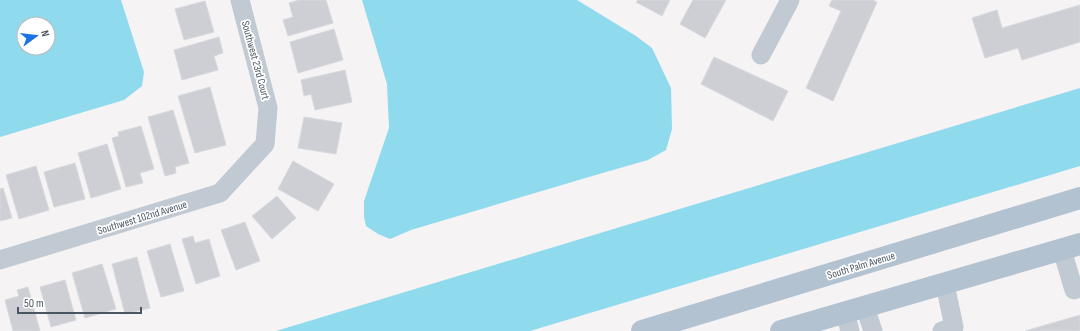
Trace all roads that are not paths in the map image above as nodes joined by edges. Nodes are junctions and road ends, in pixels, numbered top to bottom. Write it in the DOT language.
graph roads {
  1 [pos="240,0"];
  2 [pos="790,0"];
  3 [pos="761,55"];
  4 [pos="265,144"];
  5 [pos="1080,198"];
  6 [pos="1071,247"];
  7 [pos="0,260"];
  8 [pos="945,284"];
  9 [pos="1074,290"];
  10 [pos="853,317"];
  11 [pos="642,331"];
  12 [pos="781,331"];
  13 [pos="873,331"];
  14 [pos="942,331"];
  1 -- 4 [label="street, Southwest 23rd Court"];
  2 -- 3 [label="street"];
  4 -- 7 [label="street, Southwest 102nd Avenue"];
  5 -- 11 [label="main road, South Palm Avenue"];
  6 -- 8 [label="main road"];
  6 -- 9 [label="street"];
  8 -- 10 [label="main road"];
  8 -- 14 [label="street"];
  10 -- 12 [label="main road"];
  10 -- 13 [label="street"];
}
